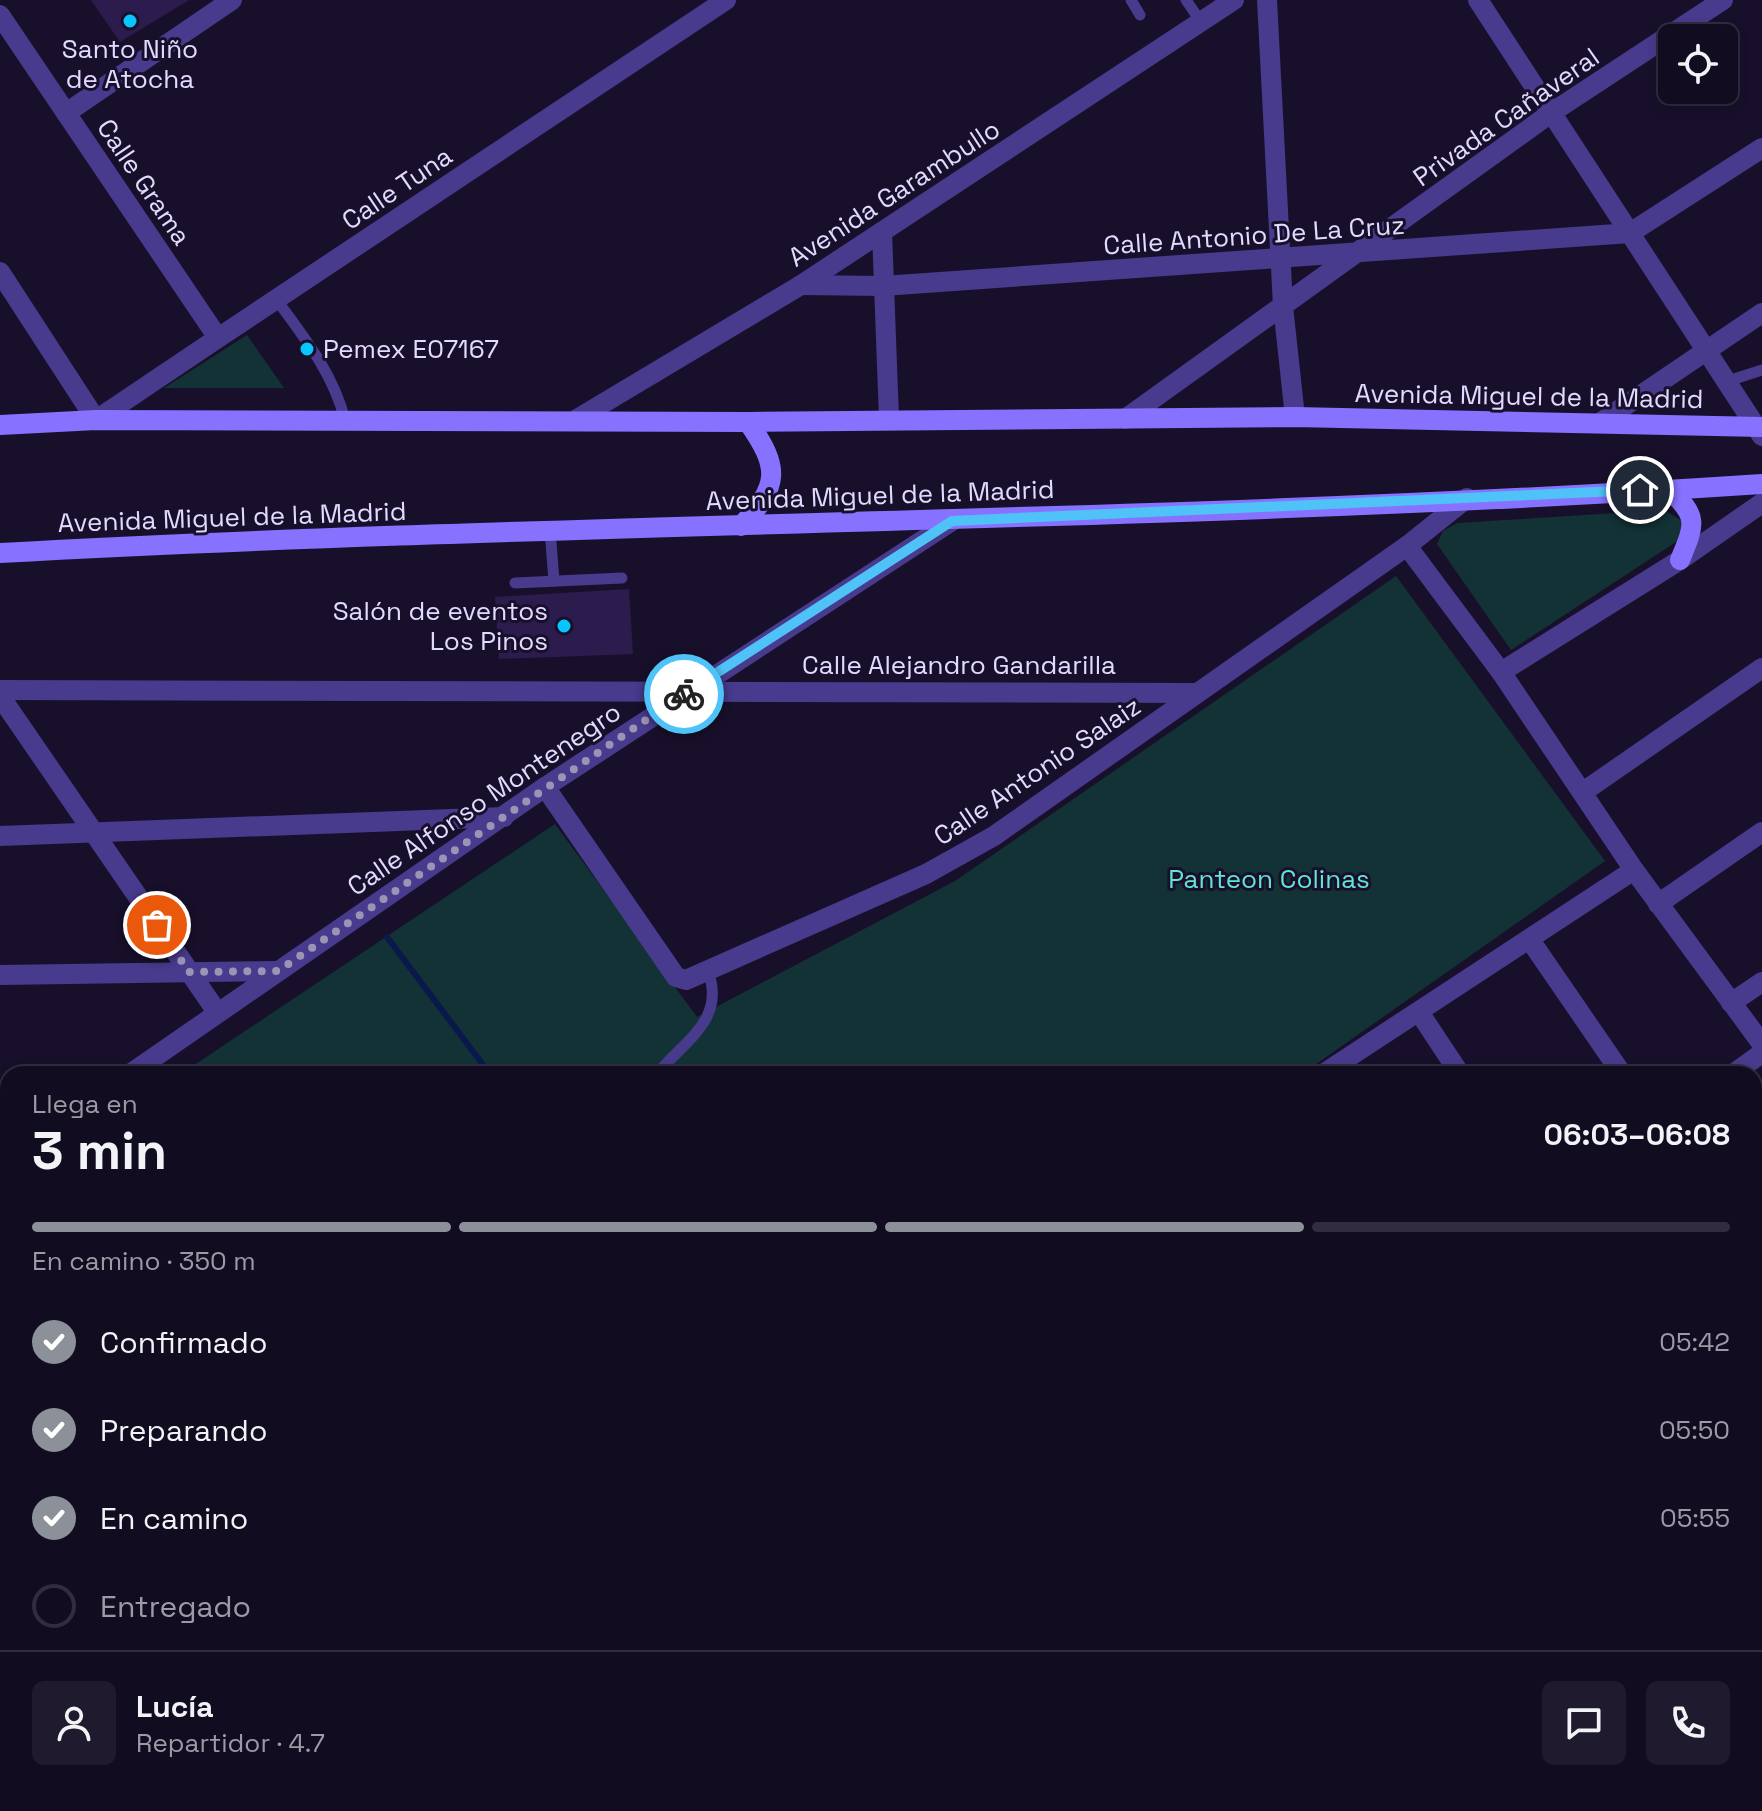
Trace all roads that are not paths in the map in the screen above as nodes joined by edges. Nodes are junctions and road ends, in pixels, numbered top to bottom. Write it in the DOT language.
graph roads {
  1 [pos="232,0"];
  2 [pos="726,0"];
  3 [pos="1131,0"];
  4 [pos="1186,0"];
  5 [pos="1234,0"];
  6 [pos="1267,0"];
  7 [pos="1478,0"];
  8 [pos="1723,0"];
  9 [pos="0,15"];
  10 [pos="1140,15"];
  11 [pos="1201,22"];
  12 [pos="66,113"];
  13 [pos="1551,113"];
  14 [pos="1762,148"];
  15 [pos="882,232"];
  16 [pos="1630,233"];
  17 [pos="1358,254"];
  18 [pos="1281,260"];
  19 [pos="0,272"];
  20 [pos="801,285"];
  21 [pos="883,286"];
  22 [pos="276,299"];
  23 [pos="1283,306"];
  24 [pos="1762,313"];
  25 [pos="218,338"];
  26 [pos="1707,348"];
  27 [pos="1762,370"];
  28 [pos="1728,381"];
  29 [pos="1295,417"];
  30 [pos="889,418"];
  31 [pos="577,419"];
  32 [pos="1125,419"];
  33 [pos="96,420"];
  34 [pos="345,420"];
  35 [pos="748,422"];
  36 [pos="1601,422"];
  37 [pos="0,425"];
  38 [pos="1760,430"];
  39 [pos="1762,484"];
  40 [pos="1668,489"];
  41 [pos="1467,498"];
  42 [pos="1762,503"];
  43 [pos="952,521"];
  44 [pos="741,526"];
  45 [pos="550,530"];
  46 [pos="1407,546"];
  47 [pos="0,553"];
  48 [pos="1680,560"];
  49 [pos="622,578"];
  50 [pos="554,581"];
  51 [pos="515,583"];
  52 [pos="1762,668"];
  53 [pos="1501,672"];
  54 [pos="691,689"];
  55 [pos="0,693"];
  56 [pos="1197,693"];
  57 [pos="545,787"];
  58 [pos="1583,792"];
  59 [pos="504,817"];
  60 [pos="92,832"];
  61 [pos="1762,832"];
  62 [pos="0,836"];
  63 [pos="1634,870"];
  64 [pos="1658,904"];
  65 [pos="1530,940"];
  66 [pos="278,971"];
  67 [pos="708,971"];
  68 [pos="189,972"];
  69 [pos="0,975"];
  70 [pos="1762,982"];
  71 [pos="1731,1003"];
  72 [pos="217,1012"];
  73 [pos="1419,1012"];
  74 [pos="1762,1044"];
  75 [pos="1762,1053"];
  76 [pos="141,1066"];
  77 [pos="665,1066"];
  78 [pos="1335,1066"];
  79 [pos="1455,1066"];
  80 [pos="1617,1066"];
  81 [pos="1744,1066"];
  1 -- 12 [label="street"];
  2 -- 22 [label="street, Calle Tuna"];
  3 -- 10 [label="lane"];
  4 -- 11 [label="lane"];
  5 -- 11 [label="street, Avenida Garambullo"];
  6 -- 18 [label="street"];
  7 -- 13 [label="street"];
  8 -- 13 [label="street, Privada Cañaveral"];
  9 -- 12 [label="street, Calle Grama"];
  11 -- 15 [label="street, Avenida Garambullo"];
  12 -- 25 [label="street, Calle Grama"];
  13 -- 16 [label="street"];
  13 -- 17 [label="street, Privada Cañaveral"];
  14 -- 16 [label="street"];
  15 -- 20 [label="street, Avenida Garambullo"];
  15 -- 21 [label="street"];
  16 -- 17 [label="street, Calle Antonio De La Cruz"];
  16 -- 26 [label="street"];
  17 -- 18 [label="street, Calle Antonio De La Cruz"];
  17 -- 23 [label="street, Privada Cañaveral"];
  18 -- 21 [label="street, Calle Antonio De La Cruz"];
  18 -- 23 [label="street"];
  19 -- 33 [label="street"];
  20 -- 21 [label="street, Calle Antonio De La Cruz"];
  20 -- 31 [label="street, Avenida Garambullo"];
  21 -- 30 [label="street"];
  22 -- 25 [label="street, Calle Tuna"];
  22 -- 34 [label="lane"];
  23 -- 29 [label="street"];
  23 -- 32 [label="street, Privada Cañaveral"];
  24 -- 26 [label="street"];
  25 -- 33 [label="street, Calle Tuna"];
  26 -- 28 [label="street"];
  26 -- 36 [label="street"];
  27 -- 28 [label="lane"];
  28 -- 38 [label="street"];
  29 -- 32 [label="main road, Avenida Miguel de la Madrid"];
  29 -- 36 [label="main road, Avenida Miguel de la Madrid"];
  30 -- 32 [label="main road, Avenida Miguel de la Madrid"];
  30 -- 35 [label="main road, Avenida Miguel de la Madrid"];
  31 -- 34 [label="main road, Avenida Miguel de la Madrid"];
  31 -- 35 [label="main road, Avenida Miguel de la Madrid"];
  33 -- 34 [label="main road, Avenida Miguel de la Madrid"];
  33 -- 37 [label="main road, Avenida Miguel de la Madrid"];
  35 -- 44 [label="main road"];
  36 -- 38 [label="main road, Avenida Miguel de la Madrid"];
  39 -- 40 [label="main road, Avenida Miguel de la Madrid"];
  40 -- 41 [label="main road, Avenida Miguel de la Madrid"];
  40 -- 48 [label="main road"];
  41 -- 43 [label="main road, Avenida Miguel de la Madrid"];
  41 -- 46 [label="street, Calle Antonio Salaiz"];
  42 -- 48 [label="street"];
  43 -- 44 [label="main road, Avenida Miguel de la Madrid"];
  43 -- 54 [label="street, Calle Alfonso Montenegro"];
  44 -- 45 [label="main road, Avenida Miguel de la Madrid"];
  45 -- 47 [label="main road, Avenida Miguel de la Madrid"];
  45 -- 50 [label="lane"];
  46 -- 53 [label="street"];
  46 -- 56 [label="street, Calle Antonio Salaiz"];
  48 -- 53 [label="street"];
  49 -- 50 [label="lane"];
  50 -- 51 [label="lane"];
  52 -- 58 [label="street"];
  53 -- 58 [label="street"];
  54 -- 55 [label="street, Calle Alejandro Gandarilla"];
  54 -- 56 [label="street, Calle Alejandro Gandarilla"];
  54 -- 57 [label="street, Calle Alfonso Montenegro"];
  55 -- 60 [label="street"];
  56 -- 67 [label="street, Calle Antonio Salaiz"];
  57 -- 59 [label="street, Calle Alfonso Montenegro"];
  57 -- 67 [label="street, Calle Antonio Salaiz"];
  58 -- 63 [label="street"];
  59 -- 60 [label="street"];
  59 -- 66 [label="street, Calle Alfonso Montenegro"];
  60 -- 62 [label="street"];
  60 -- 68 [label="street"];
  61 -- 64 [label="street"];
  63 -- 64 [label="street"];
  63 -- 65 [label="street"];
  64 -- 71 [label="street"];
  65 -- 73 [label="street"];
  65 -- 80 [label="street"];
  66 -- 68 [label="street"];
  66 -- 72 [label="street, Calle Alfonso Montenegro"];
  67 -- 77 [label="lane"];
  68 -- 69 [label="street"];
  68 -- 72 [label="street"];
  70 -- 71 [label="street"];
  71 -- 74 [label="street"];
  72 -- 76 [label="street, Calle Alfonso Montenegro"];
  73 -- 78 [label="street"];
  73 -- 79 [label="street"];
  75 -- 81 [label="street"];
}
